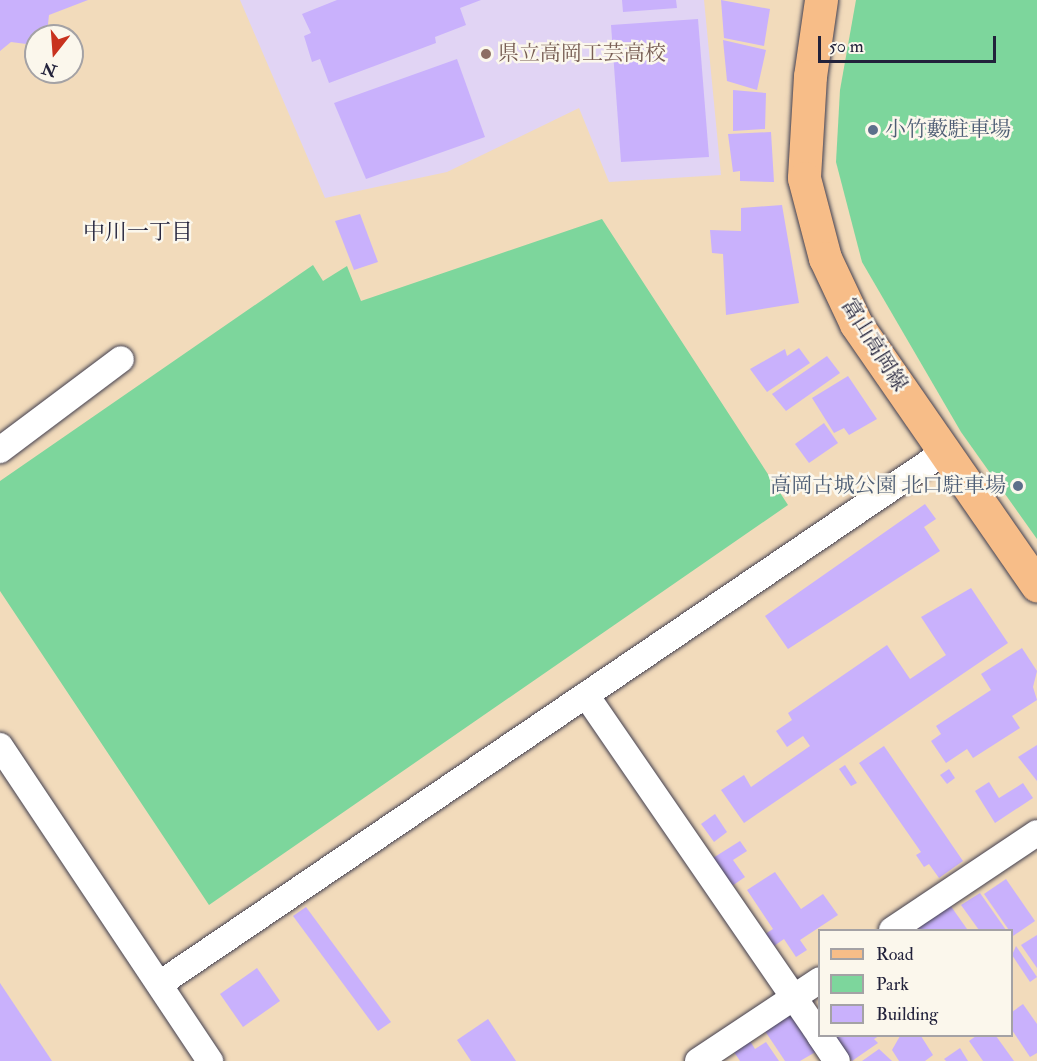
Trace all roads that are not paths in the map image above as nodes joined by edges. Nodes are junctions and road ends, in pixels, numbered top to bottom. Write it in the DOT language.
graph roads {
  1 [pos="821,0"];
  2 [pos="121,359"];
  3 [pos="0,450"];
  4 [pos="944,453"];
  5 [pos="1037,585"];
  6 [pos="586,695"];
  7 [pos="0,746"];
  8 [pos="1037,832"];
  9 [pos="893,929"];
  10 [pos="818,981"];
  11 [pos="161,983"];
  12 [pos="794,997"];
  13 [pos="818,1032"];
  14 [pos="821,1037"];
  15 [pos="210,1061"];
  16 [pos="698,1061"];
  17 [pos="837,1061"];
  1 -- 4 [label="main road, 富山高岡線"];
  2 -- 3 [label="street"];
  4 -- 5 [label="main road, 富山高岡線"];
  4 -- 6 [label="street"];
  6 -- 11 [label="street"];
  6 -- 12 [label="street"];
  7 -- 11 [label="street"];
  8 -- 9 [label="street"];
  10 -- 12 [label="street"];
  11 -- 15 [label="street"];
  12 -- 13 [label="street"];
  12 -- 16 [label="street"];
  14 -- 17 [label="street"];
}
